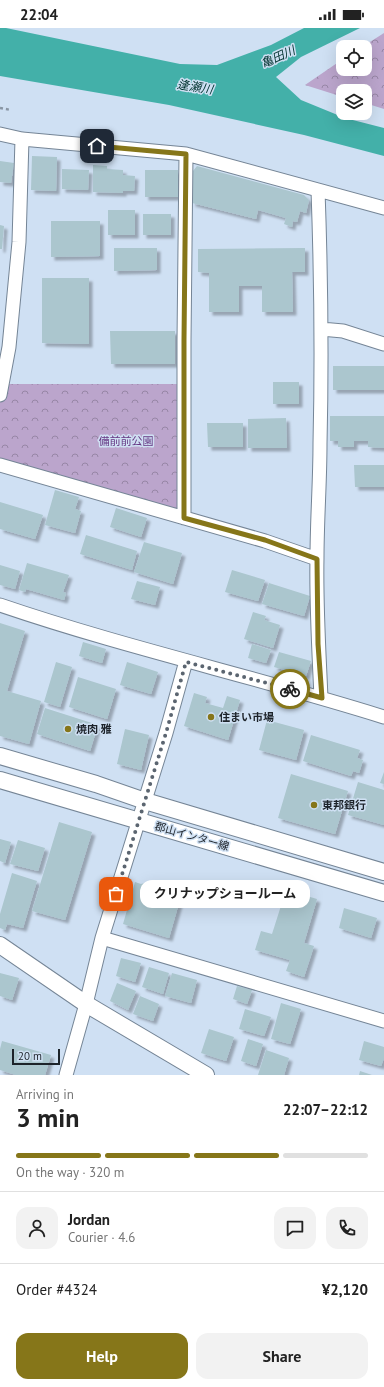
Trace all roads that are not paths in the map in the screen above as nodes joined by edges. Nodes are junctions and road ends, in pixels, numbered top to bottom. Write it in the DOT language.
graph roads {
  1 [pos="0,134"];
  2 [pos="22,139"];
  3 [pos="186,154"];
  4 [pos="318,190"];
  5 [pos="384,208"];
  6 [pos="321,328"];
  7 [pos="384,344"];
  8 [pos="0,395"];
  9 [pos="0,465"];
  10 [pos="184,518"];
  11 [pos="317,559"];
  12 [pos="0,605"];
  13 [pos="186,662"];
  14 [pos="322,698"];
  15 [pos="384,717"];
  16 [pos="0,756"];
  17 [pos="0,780"];
  18 [pos="145,801"];
  19 [pos="140,820"];
  20 [pos="384,872"];
  21 [pos="384,893"];
  22 [pos="102,938"];
  23 [pos="0,945"];
  24 [pos="86,1004"];
  25 [pos="384,1021"];
  26 [pos="66,1075"];
  27 [pos="206,1075"];
  1 -- 2 [label="street"];
  2 -- 3 [label="street"];
  2 -- 8 [label="street"];
  3 -- 4 [label="street"];
  3 -- 10 [label="street"];
  4 -- 5 [label="street"];
  4 -- 6 [label="street"];
  6 -- 7 [label="street"];
  6 -- 11 [label="street"];
  9 -- 10 [label="street"];
  10 -- 11 [label="street"];
  11 -- 14 [label="street"];
  12 -- 13 [label="street"];
  13 -- 14 [label="street"];
  13 -- 18 [label="street"];
  14 -- 15 [label="street"];
  16 -- 18 [label="street"];
  17 -- 19 [label="street, 郡山インター線"];
  18 -- 19 [label="street"];
  18 -- 20 [label="street"];
  19 -- 21 [label="street, 郡山インター線"];
  19 -- 22 [label="street"];
  22 -- 24 [label="street"];
  22 -- 25 [label="street"];
  23 -- 24 [label="street"];
  24 -- 26 [label="street"];
  24 -- 27 [label="street"];
}
